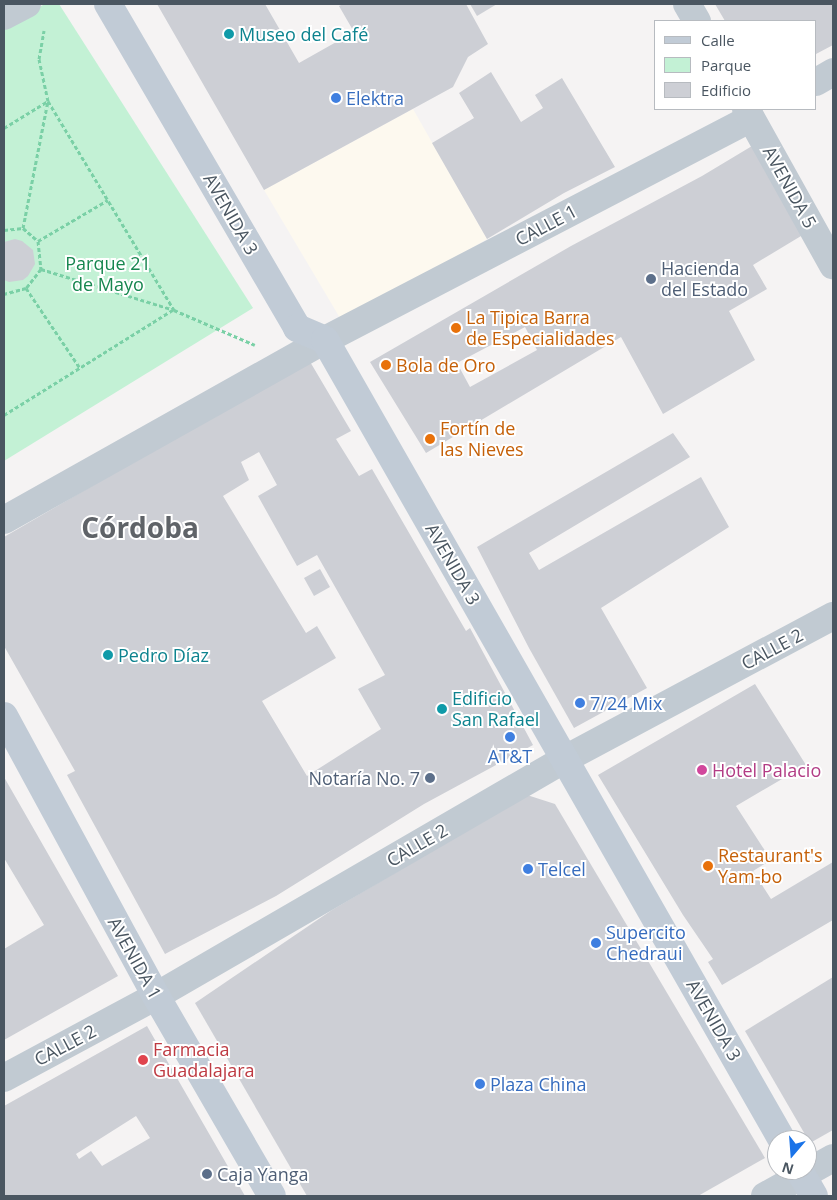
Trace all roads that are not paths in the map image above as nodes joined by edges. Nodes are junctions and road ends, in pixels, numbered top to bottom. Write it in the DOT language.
graph roads {
  1 [pos="108,4"];
  2 [pos="687,4"];
  3 [pos="36,13"];
  4 [pos="4,16"];
  5 [pos="696,20"];
  6 [pos="833,72"];
  7 [pos="817,81"];
  8 [pos="755,112"];
  9 [pos="833,265"];
  10 [pos="325,340"];
  11 [pos="4,520"];
  12 [pos="833,616"];
  13 [pos="4,716"];
  14 [pos="565,759"];
  15 [pos="156,996"];
  16 [pos="4,1078"];
  17 [pos="776,1130"];
  18 [pos="833,1158"];
  19 [pos="806,1181"];
  20 [pos="272,1196"];
  21 [pos="765,1196"];
  1 -- 10 [label="main road, AVENIDA 3"];
  2 -- 5 [label="street"];
  3 -- 4 [label="street"];
  6 -- 7 [label="street"];
  8 -- 9 [label="street, AVENIDA 5"];
  8 -- 10 [label="street, CALLE 1"];
  10 -- 11 [label="street, CALLE 1"];
  10 -- 14 [label="main road, AVENIDA 3"];
  12 -- 14 [label="street, CALLE 2"];
  13 -- 15 [label="main road, AVENIDA 1"];
  14 -- 15 [label="street, CALLE 2"];
  14 -- 17 [label="main road, AVENIDA 3"];
  15 -- 16 [label="street, CALLE 2"];
  15 -- 20 [label="main road, AVENIDA 1"];
  18 -- 19 [label="street"];
  19 -- 21 [label="street"];
}
